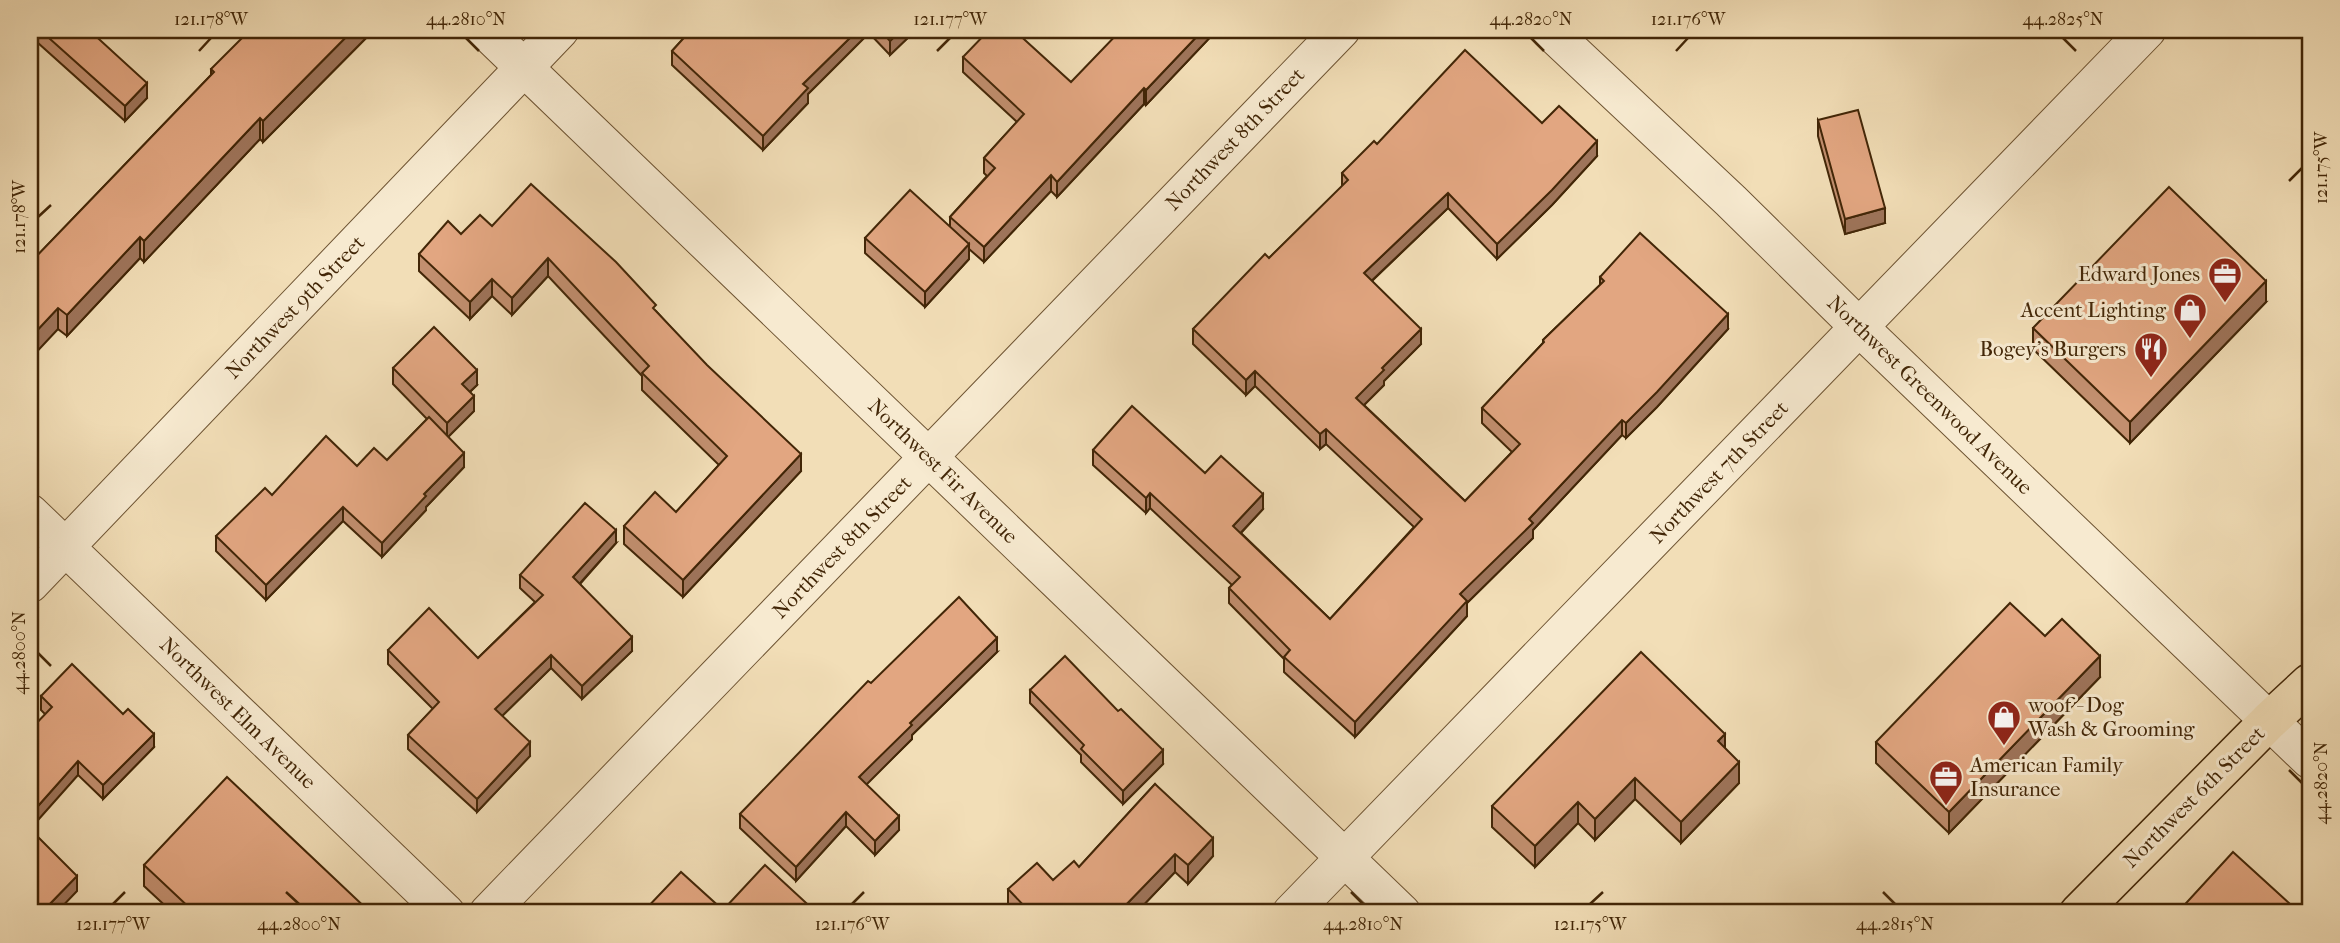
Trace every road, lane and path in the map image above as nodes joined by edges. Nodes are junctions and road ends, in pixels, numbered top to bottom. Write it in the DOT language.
graph roads {
  1 [pos="485,30"];
  2 [pos="560,30"];
  3 [pos="1341,30"];
  4 [pos="1549,30"];
  5 [pos="2147,30"];
  6 [pos="524,67"];
  7 [pos="1859,327"];
  8 [pos="929,457"];
  9 [pos="30,513"];
  10 [pos="65,547"];
  11 [pos="30,584"];
  12 [pos="2310,683"];
  13 [pos="2269,721"];
  14 [pos="2310,760"];
  15 [pos="1345,858"];
  16 [pos="446,913"];
  17 [pos="488,913"];
  18 [pos="1292,913"];
  19 [pos="1402,913"];
  20 [pos="2079,913"];
  1 -- 6 [label="street, Northwest Fir Avenue"];
  2 -- 6 [label="street, Northwest 9th Street"];
  3 -- 8 [label="street, Northwest 8th Street"];
  4 -- 7 [label="street, Northwest Greenwood Avenue"];
  5 -- 7 [label="street, Northwest 7th Street"];
  6 -- 8 [label="street, Northwest Fir Avenue"];
  6 -- 10 [label="street, Northwest 9th Street"];
  7 -- 13 [label="street, Northwest Greenwood Avenue"];
  7 -- 15 [label="street, Northwest 7th Street"];
  8 -- 15 [label="street, Northwest Fir Avenue"];
  8 -- 17 [label="street, Northwest 8th Street"];
  9 -- 10 [label="street, Northwest Elm Avenue"];
  10 -- 11 [label="street, Northwest 9th Street"];
  10 -- 16 [label="street, Northwest Elm Avenue"];
  12 -- 13 [label="main road, Northwest 6th Street"];
  13 -- 14 [label="street, Northwest Greenwood Avenue"];
  13 -- 20 [label="main road, Northwest 6th Street"];
  15 -- 18 [label="street, Northwest 7th Street"];
  15 -- 19 [label="street, Northwest Fir Avenue"];
}
